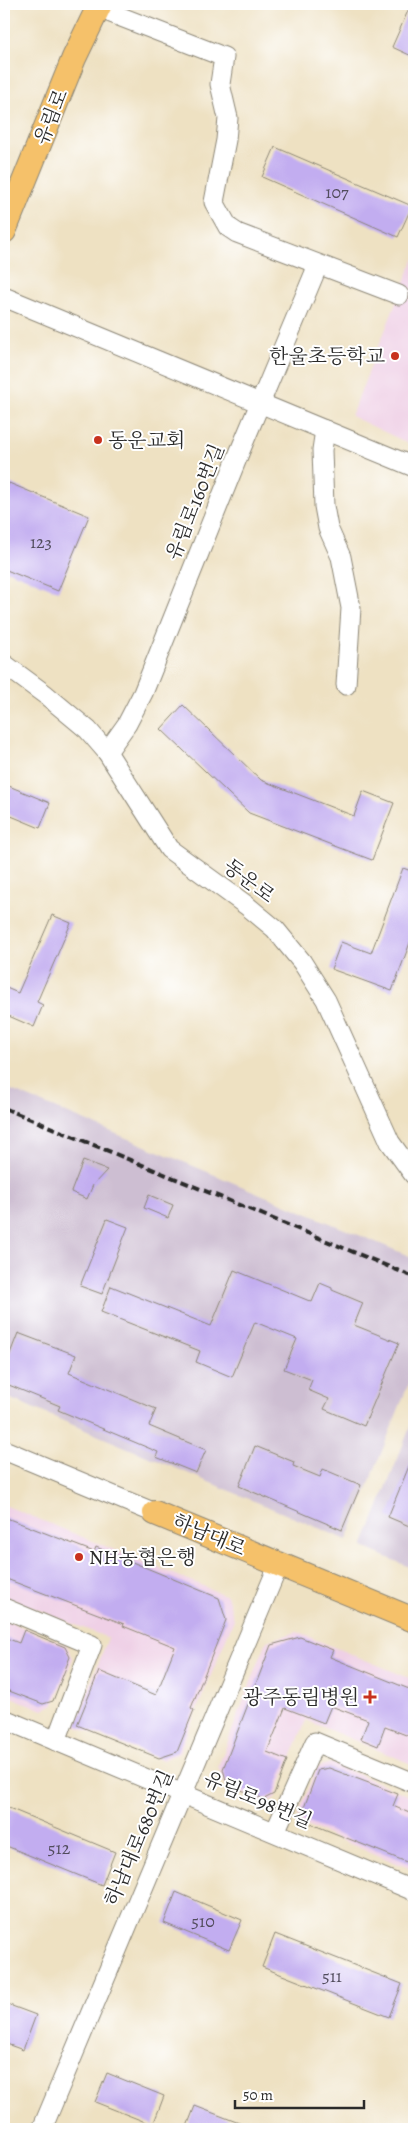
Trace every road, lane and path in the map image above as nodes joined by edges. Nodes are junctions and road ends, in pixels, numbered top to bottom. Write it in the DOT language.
graph roads {
  1 [pos="99,6"];
  2 [pos="4,231"];
  3 [pos="318,265"];
  4 [pos="399,295"];
  5 [pos="4,297"];
  6 [pos="260,403"];
  7 [pos="326,430"];
  8 [pos="414,467"];
  9 [pos="4,664"];
  10 [pos="346,685"];
  11 [pos="107,752"];
  12 [pos="414,1175"];
  13 [pos="4,1450"];
  14 [pos="155,1513"];
  15 [pos="279,1564"];
  16 [pos="4,1608"];
  17 [pos="414,1620"];
  18 [pos="4,1719"];
  19 [pos="56,1741"];
  20 [pos="414,1783"];
  21 [pos="183,1793"];
  22 [pos="275,1832"];
  23 [pos="414,1891"];
  24 [pos="42,2129"];
  1 -- 2 [label="main road, 유림로"];
  1 -- 3 [label="street"];
  3 -- 4 [label="street"];
  3 -- 6 [label="street, 유림로160번길"];
  5 -- 6 [label="street"];
  6 -- 7 [label="street"];
  6 -- 11 [label="street, 유림로160번길"];
  7 -- 8 [label="street"];
  7 -- 10 [label="street"];
  9 -- 11 [label="street, 동운로"];
  11 -- 12 [label="street, 동운로"];
  13 -- 14 [label="street, 하남대로"];
  14 -- 15 [label="main road, 하남대로"];
  15 -- 17 [label="main road, 하남대로"];
  15 -- 21 [label="street, 하남대로680번길"];
  16 -- 19 [label="street"];
  18 -- 19 [label="street, 유림로98번길"];
  19 -- 21 [label="street, 유림로98번길"];
  20 -- 22 [label="street"];
  21 -- 22 [label="street, 유림로98번길"];
  21 -- 24 [label="street, 하남대로680번길"];
  22 -- 23 [label="street, 유림로98번길"];
}
